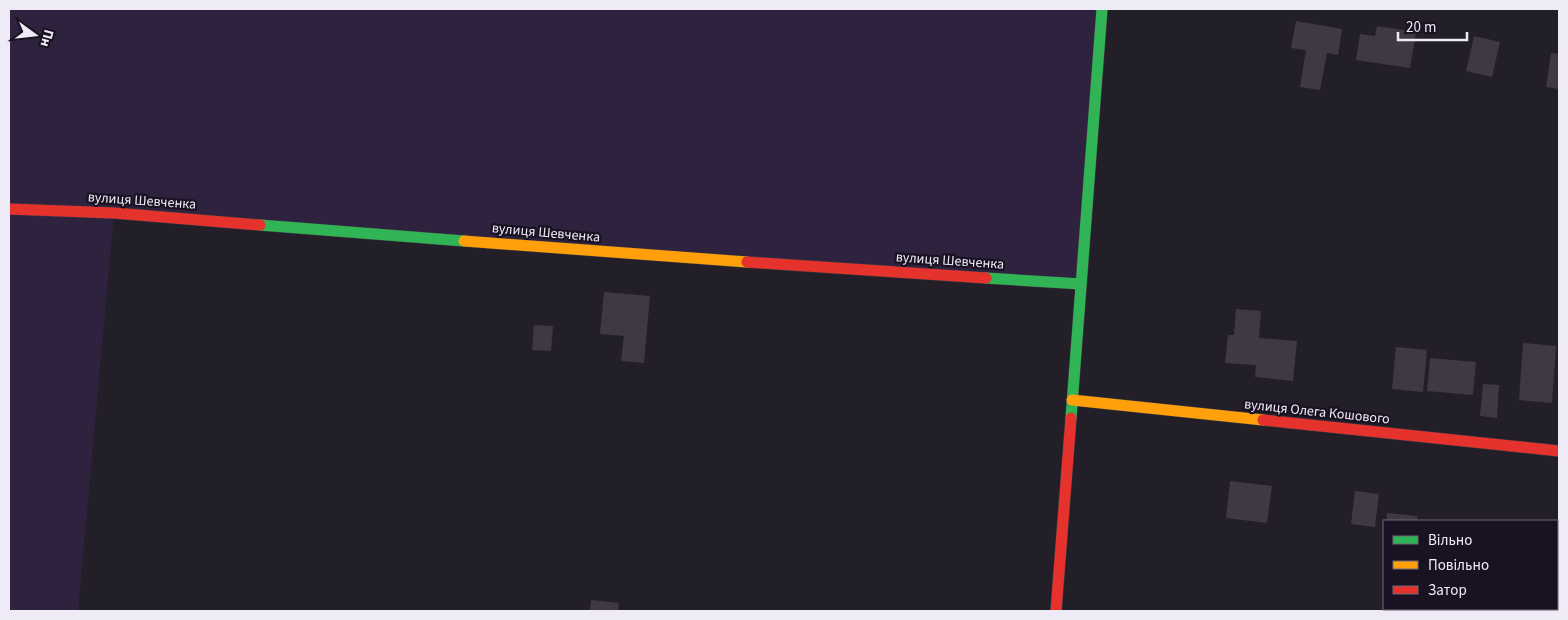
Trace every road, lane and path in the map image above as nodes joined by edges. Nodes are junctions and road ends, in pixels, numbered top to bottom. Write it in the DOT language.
graph roads {
  1 [pos="1102,9"];
  2 [pos="9,210"];
  3 [pos="1081,284"];
  4 [pos="1072,400"];
  5 [pos="1559,451"];
  6 [pos="1056,611"];
  1 -- 3 [label="street"];
  2 -- 3 [label="street, вулиця Шевченка"];
  3 -- 4 [label="street"];
  4 -- 5 [label="street, вулиця Олега Кошового"];
  4 -- 6 [label="street"];
}
